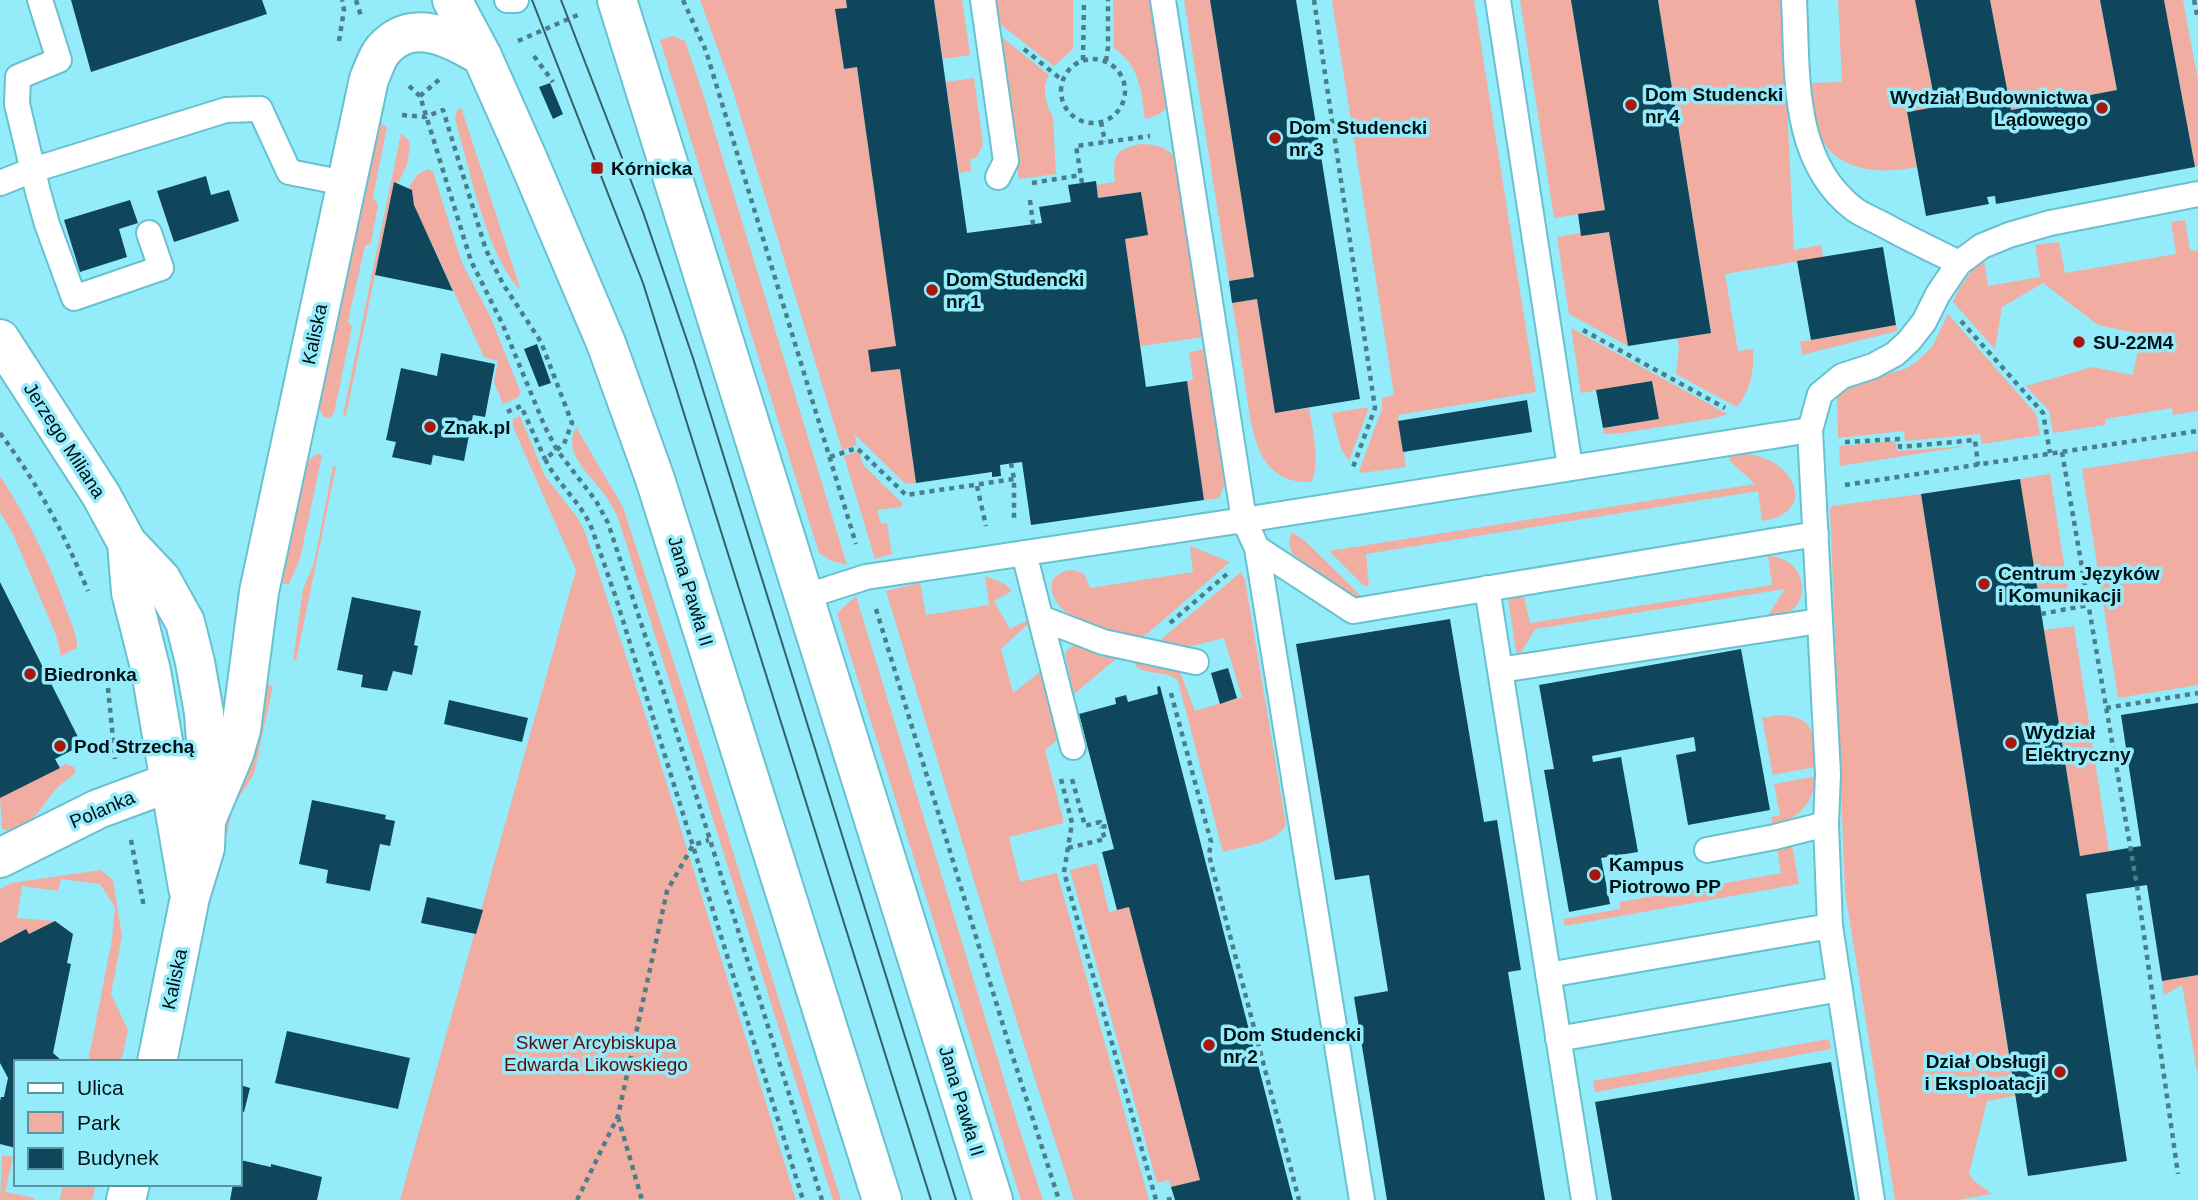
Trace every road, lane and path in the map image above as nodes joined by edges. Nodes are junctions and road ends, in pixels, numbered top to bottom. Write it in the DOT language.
graph roads {
  1 [pos="40,0"];
  2 [pos="342,0"];
  3 [pos="452,0"];
  4 [pos="507,0"];
  5 [pos="516,0"];
  6 [pos="617,0"];
  7 [pos="983,0"];
  8 [pos="1084,0"];
  9 [pos="1108,0"];
  10 [pos="1163,0"];
  11 [pos="1314,0"];
  12 [pos="1498,0"];
  13 [pos="1794,0"];
  14 [pos="2194,0"];
  15 [pos="2198,19"];
  16 [pos="338,44"];
  17 [pos="482,56"];
  18 [pos="534,56"];
  19 [pos="1083,60"];
  20 [pos="1105,61"];
  21 [pos="553,82"];
  22 [pos="420,96"];
  23 [pos="398,115"];
  24 [pos="425,117"];
  25 [pos="1101,122"];
  26 [pos="1184,131"];
  27 [pos="1105,142"];
  28 [pos="33,170"];
  29 [pos="998,177"];
  30 [pos="0,183"];
  31 [pos="345,183"];
  32 [pos="1082,183"];
  33 [pos="2198,194"];
  34 [pos="1030,200"];
  35 [pos="1033,224"];
  36 [pos="149,233"];
  37 [pos="1959,263"];
  38 [pos="1938,294"];
  39 [pos="1576,326"];
  40 [pos="0,339"];
  41 [pos="507,412"];
  42 [pos="2198,431"];
  43 [pos="0,433"];
  44 [pos="1774,436"];
  45 [pos="1810,436"];
  46 [pos="557,450"];
  47 [pos="2062,452"];
  48 [pos="2050,453"];
  49 [pos="830,457"];
  50 [pos="545,459"];
  51 [pos="1011,463"];
  52 [pos="1978,465"];
  53 [pos="1570,467"];
  54 [pos="1014,479"];
  55 [pos="1852,484"];
  56 [pos="1336,505"];
  57 [pos="1244,520"];
  58 [pos="1014,530"];
  59 [pos="1816,534"];
  60 [pos="127,543"];
  61 [pos="1256,548"];
  62 [pos="1024,553"];
  63 [pos="1487,588"];
  64 [pos="804,597"];
  65 [pos="91,601"];
  66 [pos="2088,605"];
  67 [pos="2041,614"];
  68 [pos="1041,618"];
  69 [pos="1819,621"];
  70 [pos="1196,662"];
  71 [pos="106,667"];
  72 [pos="1500,670"];
  73 [pos="1169,684"];
  74 [pos="2198,693"];
  75 [pos="2106,708"];
  76 [pos="241,730"];
  77 [pos="1069,749"];
  78 [pos="208,768"];
  79 [pos="170,782"];
  80 [pos="122,799"];
  81 [pos="208,816"];
  82 [pos="1826,824"];
  83 [pos="709,839"];
  84 [pos="693,845"];
  85 [pos="1068,848"];
  86 [pos="1707,850"];
  87 [pos="0,858"];
  88 [pos="190,897"];
  89 [pos="145,915"];
  90 [pos="1830,926"];
  91 [pos="1548,975"];
  92 [pos="1840,989"];
  93 [pos="1558,1039"];
  94 [pos="156,1060"];
  95 [pos="618,1116"];
  96 [pos="2178,1174"];
  97 [pos="1174,1198"];
  98 [pos="577,1200"];
  99 [pos="642,1200"];
  100 [pos="803,1200"];
  101 [pos="822,1200"];
  102 [pos="883,1200"];
  103 [pos="993,1200"];
  104 [pos="1156,1200"];
  105 [pos="1167,1200"];
  106 [pos="1299,1200"];
  107 [pos="1362,1200"];
  108 [pos="1584,1200"];
  109 [pos="1872,1200"];
  1 -- 28 [label="lane"];
  2 -- 16 [label="path"];
  3 -- 17 [label="main road, Jana Pawła II"];
  4 -- 5 [label="lane"];
  6 -- 64 [label="main road, Jana Pawła II"];
  7 -- 29 [label="lane"];
  8 -- 19 [label="path"];
  9 -- 20 [label="path"];
  10 -- 26 [label="lane"];
  11 -- 56 [label="path"];
  12 -- 53 [label="lane"];
  13 -- 37 [label="lane"];
  14 -- 15 [label="path"];
  17 -- 31 [label="main road, Kaliska"];
  17 -- 102 [label="main road, Jana Pawła II"];
  18 -- 21 [label="path"];
  19 -- 20 [label="path"];
  19 -- 25 [label="path"];
  20 -- 25 [label="path"];
  22 -- 24 [label="path"];
  23 -- 24 [label="path"];
  24 -- 46 [label="path"];
  24 -- 46 [label="path"];
  25 -- 27 [label="path"];
  26 -- 27 [label="path"];
  26 -- 57 [label="lane"];
  27 -- 32 [label="path"];
  28 -- 30 [label="lane"];
  28 -- 31 [label="lane"];
  28 -- 36 [label="lane"];
  31 -- 76 [label="main road, Kaliska"];
  33 -- 37 [label="lane"];
  34 -- 35 [label="path"];
  37 -- 38 [label="lane"];
  38 -- 45 [label="lane"];
  38 -- 48 [label="path"];
  39 -- 44 [label="path"];
  40 -- 60 [label="main road, Jerzego Miliana"];
  41 -- 50 [label="path"];
  42 -- 47 [label="path"];
  43 -- 65 [label="path"];
  44 -- 45 [label="lane"];
  44 -- 53 [label="lane"];
  45 -- 52 [label="path"];
  45 -- 59 [label="lane"];
  46 -- 50 [label="path"];
  46 -- 83 [label="path"];
  47 -- 48 [label="path"];
  47 -- 66 [label="path"];
  48 -- 52 [label="path"];
  49 -- 54 [label="path"];
  50 -- 84 [label="path"];
  51 -- 54 [label="path"];
  52 -- 55 [label="path"];
  53 -- 56 [label="lane"];
  54 -- 58 [label="path"];
  56 -- 57 [label="lane"];
  57 -- 61 [label="lane"];
  57 -- 62 [label="lane"];
  59 -- 63 [label="lane"];
  59 -- 69 [label="lane"];
  60 -- 78 [label="main road, Jerzego Miliana"];
  60 -- 79 [label="main road, Jerzego Miliana"];
  61 -- 63 [label="lane"];
  61 -- 107 [label="lane"];
  62 -- 64 [label="lane"];
  62 -- 68 [label="lane"];
  63 -- 72 [label="lane"];
  64 -- 103 [label="main road, Jana Pawła II"];
  66 -- 67 [label="path"];
  66 -- 75 [label="path"];
  68 -- 70 [label="lane"];
  68 -- 77 [label="lane"];
  69 -- 72 [label="lane"];
  69 -- 82 [label="lane"];
  71 -- 80 [label="path"];
  72 -- 91 [label="lane"];
  73 -- 106 [label="path"];
  74 -- 75 [label="path"];
  75 -- 96 [label="path"];
  76 -- 78 [label="main road, Kaliska"];
  76 -- 81 [label="main road, Kaliska"];
  77 -- 85 [label="path"];
  77 -- 85 [label="path"];
  78 -- 79 [label="main road, Polanka"];
  78 -- 81 [label="main road, Kaliska"];
  79 -- 80 [label="main road, Polanka"];
  79 -- 88 [label="main road, Kaliska"];
  80 -- 87 [label="main road, Polanka"];
  80 -- 89 [label="path"];
  81 -- 88 [label="main road, Kaliska"];
  82 -- 86 [label="lane"];
  82 -- 90 [label="lane"];
  83 -- 84 [label="path"];
  83 -- 101 [label="path"];
  84 -- 95 [label="path"];
  84 -- 100 [label="path"];
  85 -- 104 [label="path"];
  88 -- 94 [label="main road, Kaliska"];
  90 -- 91 [label="lane"];
  90 -- 92 [label="lane"];
  91 -- 93 [label="lane"];
  92 -- 93 [label="lane"];
  92 -- 109 [label="lane"];
  93 -- 108 [label="lane"];
  95 -- 98 [label="path"];
  95 -- 99 [label="path"];
  97 -- 105 [label="path"];
}
